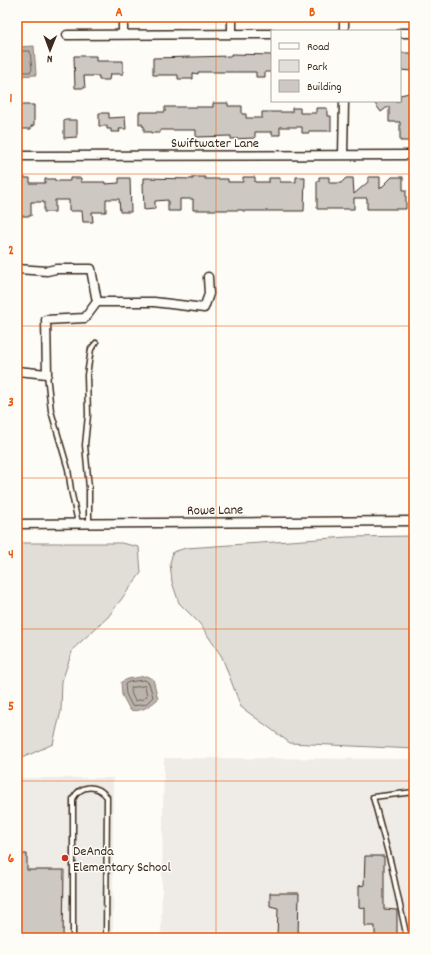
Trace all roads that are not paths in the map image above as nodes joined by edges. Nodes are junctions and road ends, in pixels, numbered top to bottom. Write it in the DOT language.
graph roads {
  1 [pos="123,17"];
  2 [pos="232,17"];
  3 [pos="344,17"];
  4 [pos="344,30"];
  5 [pos="401,33"];
  6 [pos="414,33"];
  7 [pos="123,34"];
  8 [pos="232,34"];
  9 [pos="271,34"];
  10 [pos="67,35"];
  11 [pos="344,102"];
  12 [pos="344,155"];
  13 [pos="414,155"];
  14 [pos="17,156"];
  15 [pos="17,269"];
  16 [pos="208,277"];
  17 [pos="97,302"];
  18 [pos="96,343"];
  19 [pos="17,371"];
  20 [pos="47,374"];
  21 [pos="414,521"];
  22 [pos="17,524"];
  23 [pos="78,524"];
  24 [pos="89,524"];
  25 [pos="414,792"];
  26 [pos="73,938"];
  27 [pos="106,938"];
  28 [pos="407,938"];
  1 -- 7 [label="street"];
  2 -- 8 [label="street"];
  3 -- 4 [label="street"];
  5 -- 6 [label="street"];
  7 -- 8 [label="street"];
  7 -- 10 [label="street"];
  8 -- 9 [label="street"];
  11 -- 12 [label="street"];
  12 -- 13 [label="street, Swiftwater Lane"];
  12 -- 14 [label="street, Swiftwater Lane"];
  15 -- 17 [label="street"];
  16 -- 17 [label="street"];
  17 -- 20 [label="street"];
  18 -- 24 [label="lane"];
  19 -- 20 [label="street"];
  20 -- 23 [label="lane"];
  21 -- 24 [label="street, Rowe Lane"];
  22 -- 23 [label="street, Rowe Lane"];
  23 -- 24 [label="street, Rowe Lane"];
  25 -- 28 [label="lane"];
  26 -- 27 [label="lane"];
}
